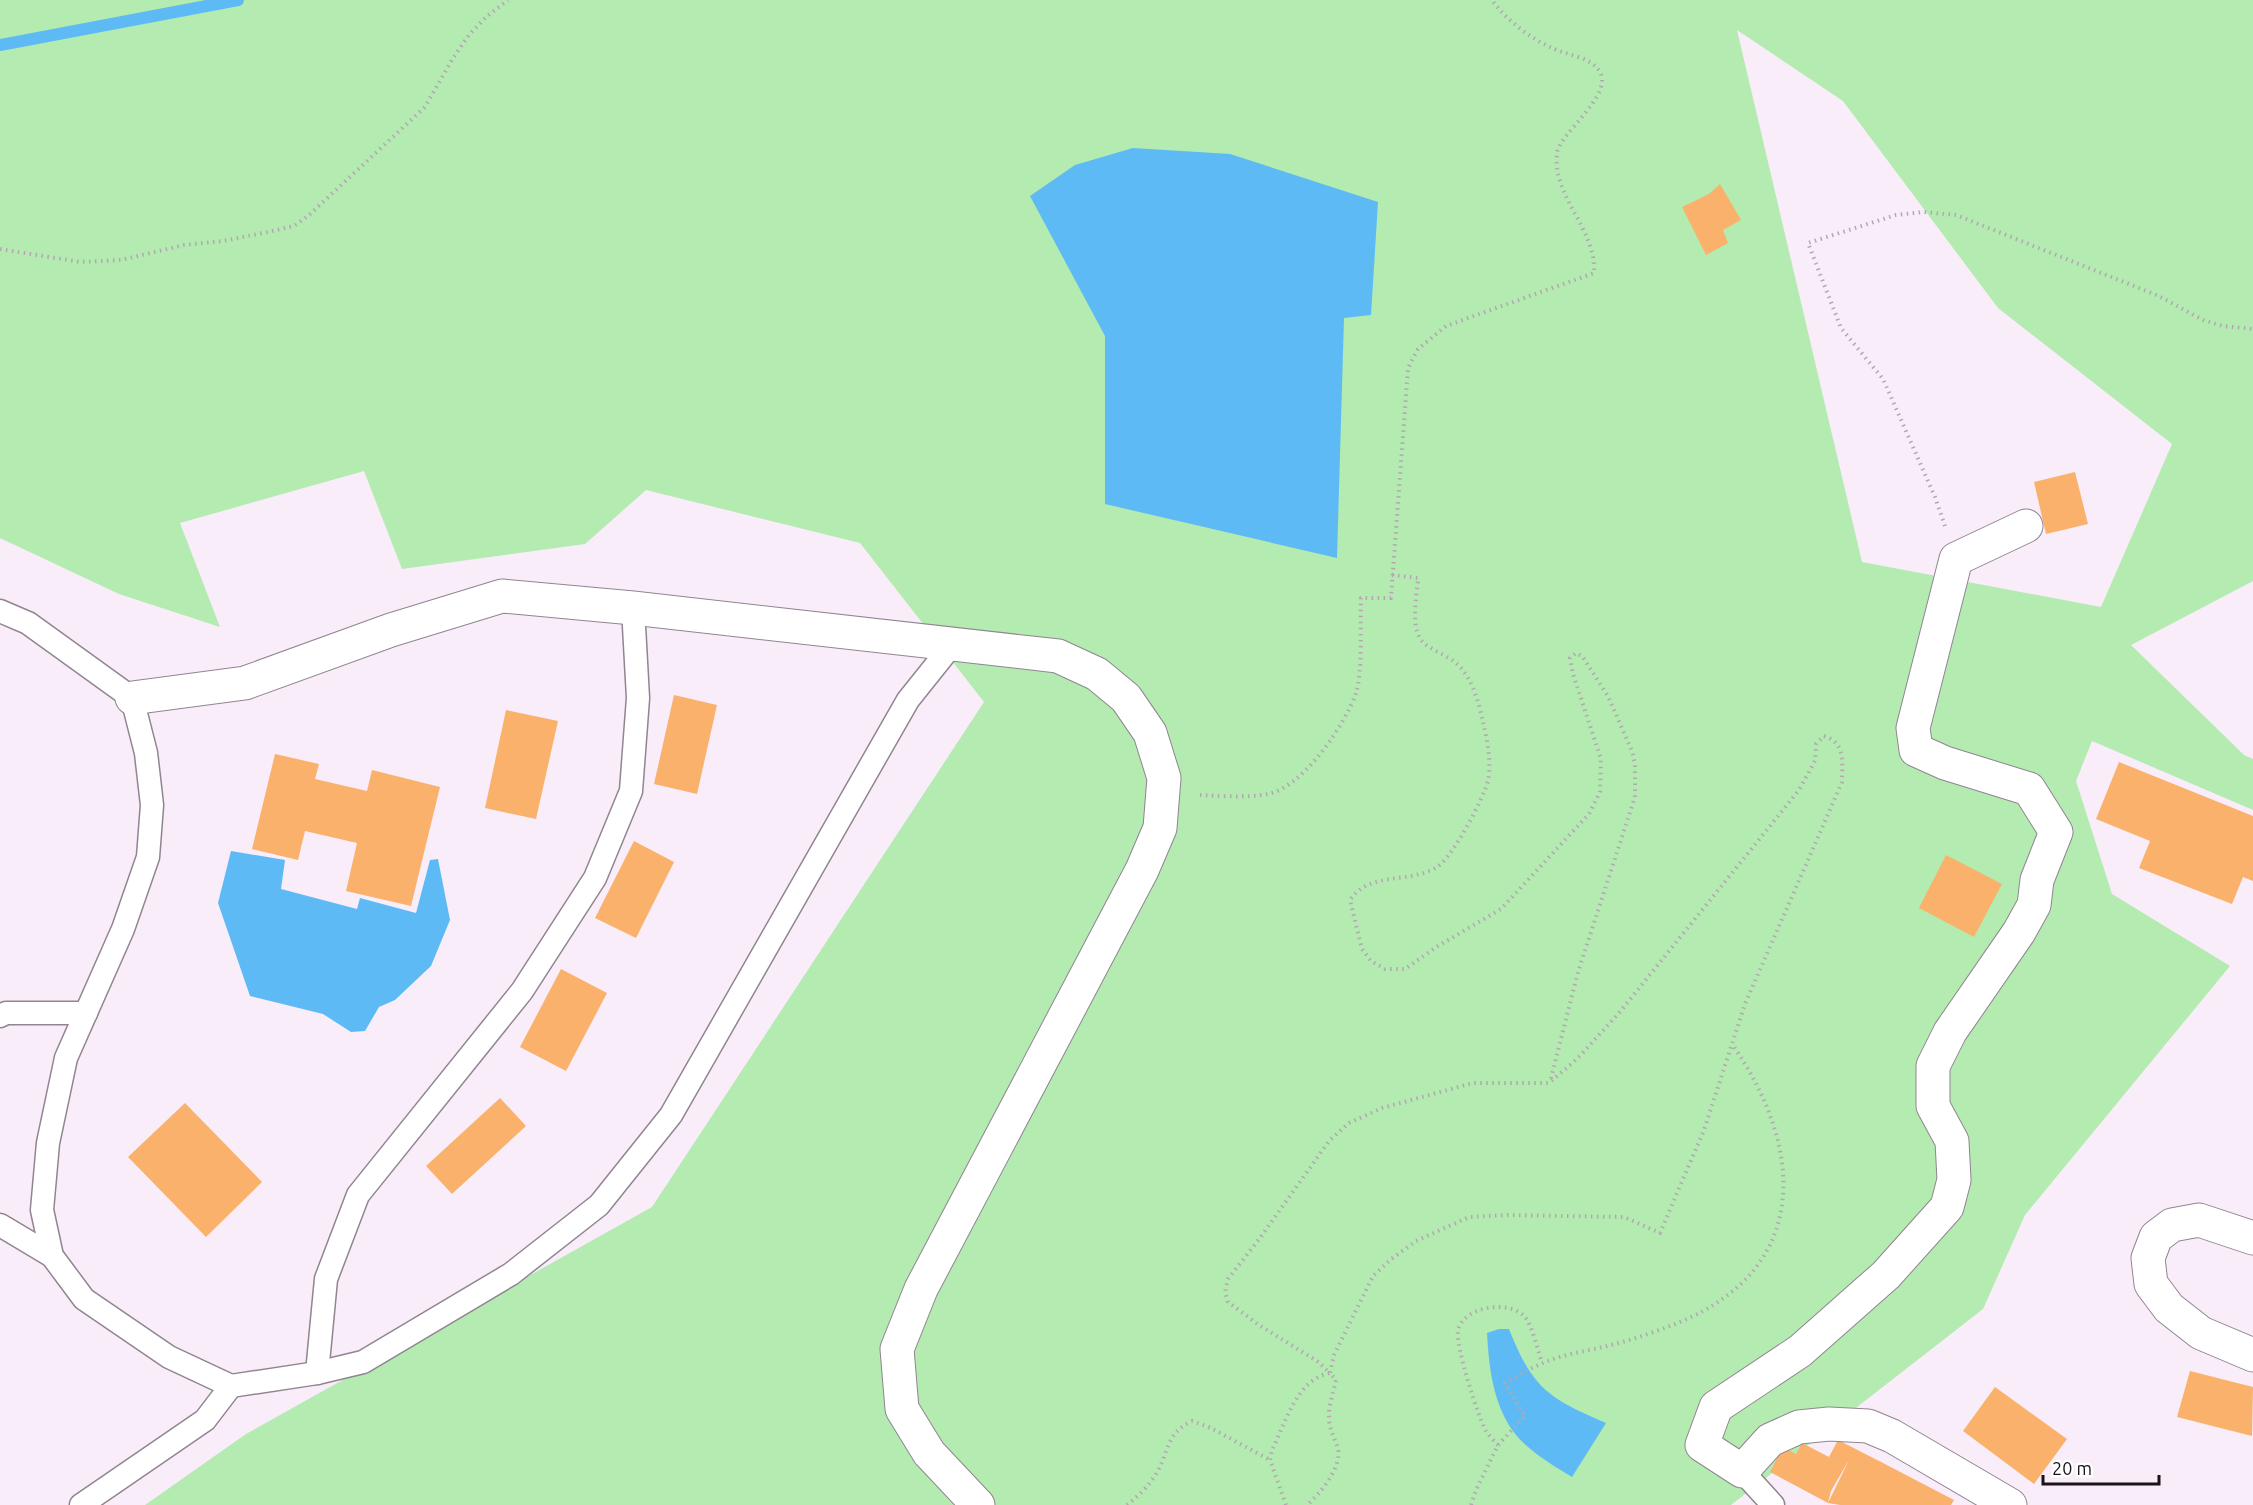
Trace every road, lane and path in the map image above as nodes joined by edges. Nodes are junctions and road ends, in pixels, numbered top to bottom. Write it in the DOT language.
graph roads {
  1 [pos="508,0"];
  2 [pos="1492,0"];
  3 [pos="0,249"];
  4 [pos="2253,329"];
  5 [pos="2026,526"];
  6 [pos="1956,559"];
  7 [pos="1392,575"];
  8 [pos="633,608"];
  9 [pos="0,611"];
  10 [pos="952,645"];
  11 [pos="132,698"];
  12 [pos="1162,794"];
  13 [pos="86,1012"];
  14 [pos="0,1016"];
  15 [pos="1732,1043"];
  16 [pos="1550,1083"];
  17 [pos="0,1225"];
  18 [pos="2253,1238"];
  19 [pos="52,1256"];
  20 [pos="2253,1355"];
  21 [pos="1542,1363"];
  22 [pos="317,1373"];
  23 [pos="1330,1373"];
  24 [pos="231,1386"];
  25 [pos="1498,1445"];
  26 [pos="1270,1460"];
  27 [pos="1742,1471"];
  28 [pos="81,1505"];
  29 [pos="978,1505"];
  30 [pos="1127,1505"];
  31 [pos="1286,1505"];
  32 [pos="1307,1505"];
  33 [pos="1471,1505"];
  34 [pos="1773,1505"];
  35 [pos="2010,1505"];
  1 -- 3 [label="path"];
  2 -- 7 [label="path"];
  4 -- 6 [label="path"];
  5 -- 6 [label="street"];
  6 -- 27 [label="street"];
  7 -- 12 [label="path"];
  7 -- 16 [label="path"];
  8 -- 10 [label="street"];
  8 -- 11 [label="street"];
  8 -- 22 [label="lane"];
  9 -- 11 [label="lane"];
  10 -- 12 [label="street"];
  10 -- 22 [label="lane"];
  11 -- 13 [label="lane"];
  12 -- 29 [label="street"];
  13 -- 14 [label="lane"];
  13 -- 19 [label="lane"];
  15 -- 16 [label="path"];
  15 -- 21 [label="path"];
  15 -- 23 [label="path"];
  16 -- 23 [label="path"];
  17 -- 19 [label="lane"];
  18 -- 20 [label="street"];
  19 -- 24 [label="lane"];
  21 -- 25 [label="path"];
  21 -- 25 [label="path"];
  22 -- 24 [label="lane"];
  23 -- 26 [label="path"];
  23 -- 32 [label="path"];
  24 -- 28 [label="lane"];
  25 -- 33 [label="path"];
  26 -- 30 [label="path"];
  26 -- 31 [label="path"];
  27 -- 34 [label="lane"];
  27 -- 35 [label="street"];
}
